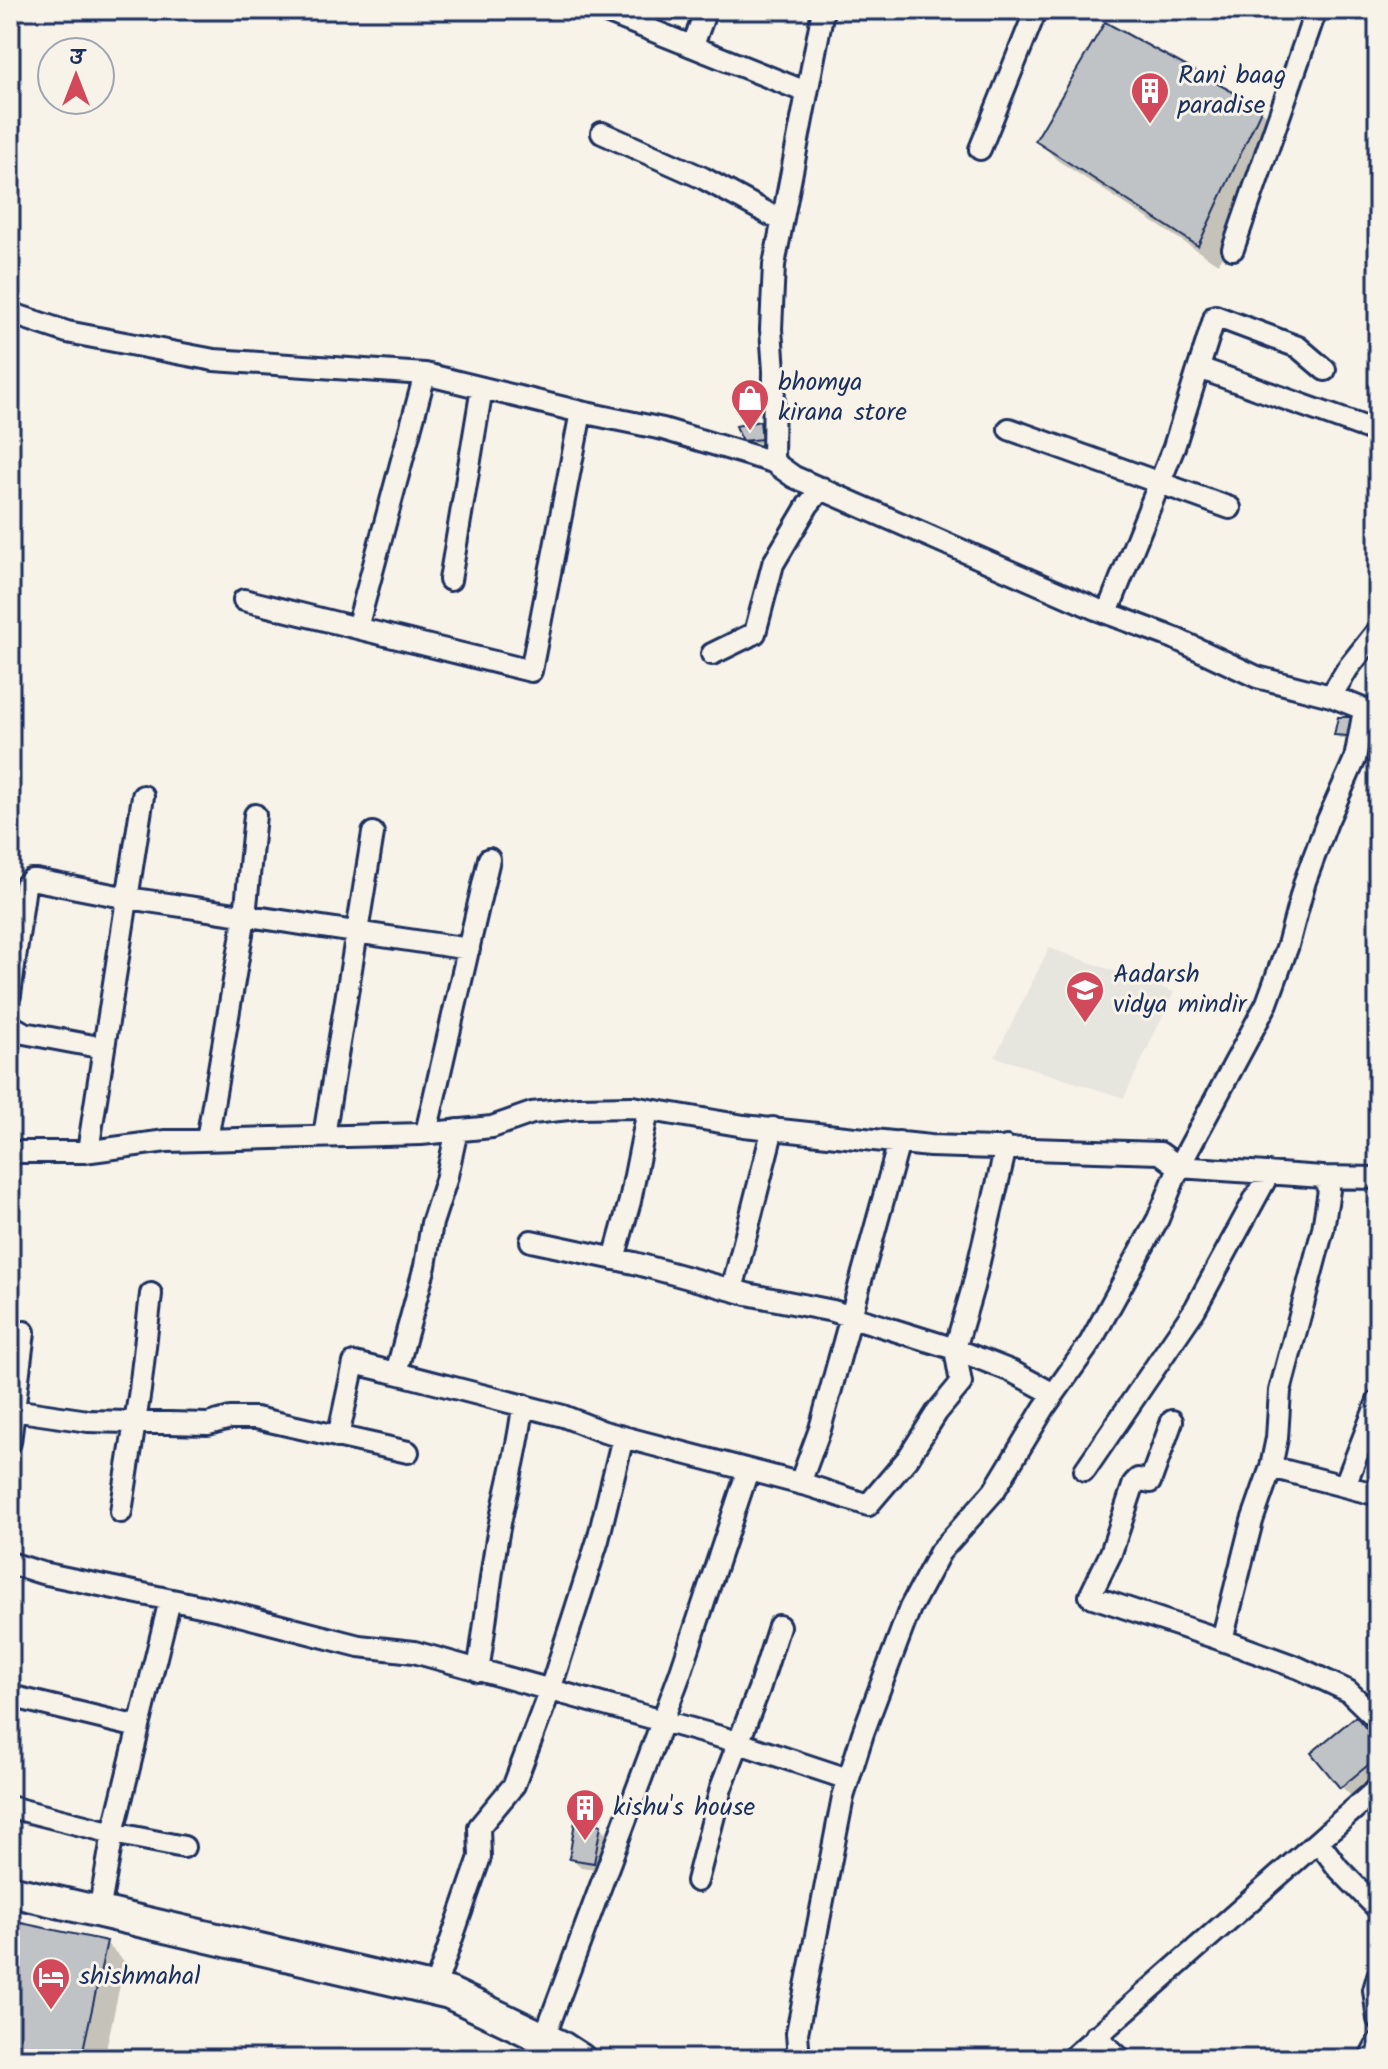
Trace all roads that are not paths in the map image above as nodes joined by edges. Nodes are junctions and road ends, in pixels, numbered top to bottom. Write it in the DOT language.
graph roads {
  1 [pos="601,10"];
  2 [pos="706,10"];
  3 [pos="823,10"];
  4 [pos="1036,10"];
  5 [pos="1316,10"];
  6 [pos="693,45"];
  7 [pos="806,92"];
  8 [pos="602,133"];
  9 [pos="980,149"];
  10 [pos="782,221"];
  11 [pos="1233,249"];
  12 [pos="10,313"];
  13 [pos="1199,368"];
  14 [pos="1325,370"];
  15 [pos="425,374"];
  16 [pos="482,388"];
  17 [pos="581,412"];
  18 [pos="1009,429"];
  19 [pos="1378,432"];
  20 [pos="773,462"];
  21 [pos="1161,482"];
  22 [pos="822,488"];
  23 [pos="1230,508"];
  24 [pos="450,580"];
  25 [pos="244,600"];
  26 [pos="1107,613"];
  27 [pos="357,628"];
  28 [pos="1378,630"];
  29 [pos="712,654"];
  30 [pos="1331,696"];
  31 [pos="1371,712"];
  32 [pos="143,796"];
  33 [pos="255,815"];
  34 [pos="373,833"];
  35 [pos="489,859"];
  36 [pos="128,898"];
  37 [pos="245,916"];
  38 [pos="358,934"];
  39 [pos="469,949"];
  40 [pos="10,995"];
  41 [pos="10,1025"];
  42 [pos="104,1048"];
  43 [pos="648,1110"];
  44 [pos="773,1128"];
  45 [pos="457,1130"];
  46 [pos="426,1133"];
  47 [pos="324,1136"];
  48 [pos="207,1140"];
  49 [pos="899,1142"];
  50 [pos="1006,1147"];
  51 [pos="88,1151"];
  52 [pos="10,1152"];
  53 [pos="1179,1167"];
  54 [pos="1269,1173"];
  55 [pos="1323,1177"];
  56 [pos="1378,1178"];
  57 [pos="531,1241"];
  58 [pos="614,1259"];
  59 [pos="732,1290"];
  60 [pos="151,1294"];
  61 [pos="852,1317"];
  62 [pos="24,1332"];
  63 [pos="955,1349"];
  64 [pos="396,1373"];
  65 [pos="1054,1394"];
  66 [pos="1378,1401"];
  67 [pos="523,1405"];
  68 [pos="13,1410"];
  69 [pos="1172,1421"];
  70 [pos="135,1422"];
  71 [pos="338,1437"];
  72 [pos="623,1437"];
  73 [pos="10,1442"];
  74 [pos="408,1452"];
  75 [pos="1271,1467"];
  76 [pos="748,1470"];
  77 [pos="1085,1470"];
  78 [pos="800,1483"];
  79 [pos="1345,1485"];
  80 [pos="1378,1495"];
  81 [pos="121,1512"];
  82 [pos="10,1563"];
  83 [pos="170,1600"];
  84 [pos="779,1626"];
  85 [pos="1222,1640"];
  86 [pos="478,1671"];
  87 [pos="550,1690"];
  88 [pos="10,1696"];
  89 [pos="1378,1720"];
  90 [pos="663,1721"];
  91 [pos="138,1727"];
  92 [pos="738,1743"];
  93 [pos="848,1779"];
  94 [pos="1378,1788"];
  95 [pos="10,1807"];
  96 [pos="113,1833"];
  97 [pos="1318,1841"];
  98 [pos="184,1847"];
  99 [pos="697,1881"];
  100 [pos="10,1891"];
  101 [pos="1378,1909"];
  102 [pos="99,1912"];
  103 [pos="1378,1976"];
  104 [pos="434,1990"];
  105 [pos="1378,2019"];
  106 [pos="1095,2036"];
  107 [pos="544,2038"];
  108 [pos="1378,2042"];
  109 [pos="580,2059"];
  110 [pos="799,2059"];
  111 [pos="1071,2059"];
  112 [pos="1121,2059"];
  113 [pos="1369,2059"];
  1 -- 6 [label="street"];
  2 -- 6 [label="street"];
  3 -- 7 [label="street"];
  4 -- 9 [label="street"];
  5 -- 11 [label="street"];
  6 -- 7 [label="street"];
  7 -- 10 [label="street"];
  8 -- 10 [label="street"];
  10 -- 20 [label="street"];
  12 -- 15 [label="street"];
  13 -- 14 [label="street"];
  13 -- 19 [label="street"];
  13 -- 21 [label="street"];
  15 -- 16 [label="street"];
  15 -- 27 [label="street"];
  16 -- 17 [label="street"];
  16 -- 24 [label="street"];
  17 -- 20 [label="street"];
  17 -- 27 [label="street"];
  18 -- 21 [label="street"];
  20 -- 22 [label="street"];
  21 -- 23 [label="street"];
  21 -- 26 [label="street"];
  22 -- 26 [label="street"];
  22 -- 29 [label="street"];
  25 -- 27 [label="street"];
  26 -- 30 [label="street"];
  28 -- 30 [label="street"];
  30 -- 31 [label="street"];
  31 -- 53 [label="street"];
  32 -- 36 [label="street"];
  33 -- 37 [label="street"];
  34 -- 38 [label="street"];
  35 -- 39 [label="street"];
  36 -- 37 [label="street"];
  36 -- 40 [label="street"];
  36 -- 42 [label="street"];
  37 -- 38 [label="street"];
  37 -- 48 [label="street"];
  38 -- 39 [label="street"];
  38 -- 47 [label="street"];
  39 -- 46 [label="street"];
  41 -- 42 [label="street"];
  42 -- 51 [label="street"];
  43 -- 44 [label="street"];
  43 -- 45 [label="street"];
  43 -- 58 [label="street"];
  44 -- 49 [label="street"];
  44 -- 59 [label="street"];
  45 -- 46 [label="street"];
  45 -- 64 [label="street"];
  46 -- 47 [label="street"];
  47 -- 48 [label="street"];
  48 -- 51 [label="street"];
  49 -- 50 [label="street"];
  49 -- 61 [label="street"];
  50 -- 53 [label="street"];
  50 -- 63 [label="street"];
  51 -- 52 [label="street"];
  53 -- 54 [label="street"];
  53 -- 65 [label="street"];
  54 -- 55 [label="street"];
  54 -- 77 [label="street"];
  55 -- 56 [label="street"];
  55 -- 75 [label="street"];
  57 -- 58 [label="street"];
  58 -- 59 [label="street"];
  59 -- 61 [label="street"];
  60 -- 70 [label="street"];
  61 -- 63 [label="street"];
  61 -- 78 [label="street"];
  62 -- 68 [label="street"];
  63 -- 65 [label="street"];
  63 -- 78 [label="street"];
  64 -- 67 [label="street"];
  64 -- 71 [label="street"];
  65 -- 93 [label="street"];
  66 -- 79 [label="street"];
  67 -- 72 [label="street"];
  67 -- 86 [label="street"];
  68 -- 70 [label="street"];
  68 -- 73 [label="street"];
  69 -- 85 [label="street"];
  70 -- 71 [label="street"];
  70 -- 81 [label="street"];
  71 -- 74 [label="street"];
  72 -- 76 [label="street"];
  72 -- 87 [label="street"];
  75 -- 79 [label="street"];
  75 -- 85 [label="street"];
  76 -- 78 [label="street"];
  76 -- 90 [label="street"];
  79 -- 80 [label="street"];
  82 -- 83 [label="street"];
  83 -- 86 [label="street"];
  83 -- 91 [label="street"];
  84 -- 92 [label="street"];
  85 -- 89 [label="street"];
  86 -- 87 [label="street"];
  87 -- 90 [label="street"];
  87 -- 104 [label="street"];
  88 -- 91 [label="street"];
  90 -- 92 [label="street"];
  90 -- 107 [label="street"];
  91 -- 96 [label="street"];
  92 -- 93 [label="street"];
  92 -- 99 [label="street"];
  93 -- 110 [label="street"];
  94 -- 97 [label="street"];
  95 -- 96 [label="street"];
  96 -- 98 [label="street"];
  96 -- 102 [label="street"];
  97 -- 101 [label="street"];
  97 -- 106 [label="street"];
  100 -- 102 [label="main road"];
  102 -- 104 [label="main road"];
  103 -- 105 [label="street"];
  104 -- 107 [label="main road"];
  106 -- 111 [label="street"];
  106 -- 112 [label="street"];
  107 -- 109 [label="main road"];
  108 -- 113 [label="street"];
}
